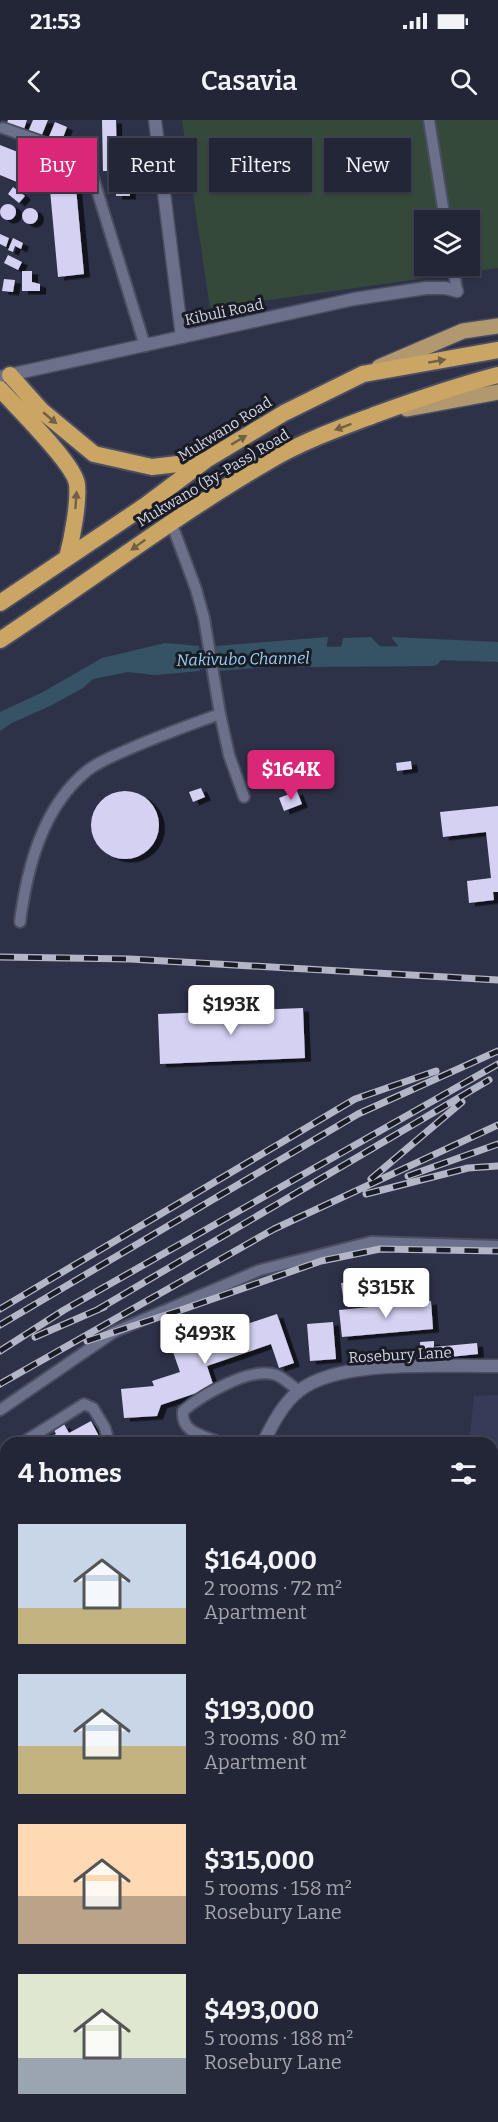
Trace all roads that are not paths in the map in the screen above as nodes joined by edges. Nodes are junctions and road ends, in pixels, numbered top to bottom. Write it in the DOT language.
graph roads {
  1 [pos="155,120"];
  2 [pos="429,120"];
  3 [pos="3,128"];
  4 [pos="443,210"];
  5 [pos="455,276"];
  6 [pos="457,291"];
  7 [pos="498,326"];
  8 [pos="182,337"];
  9 [pos="145,346"];
  10 [pos="498,350"];
  11 [pos="363,374"];
  12 [pos="498,375"];
  13 [pos="5,376"];
  14 [pos="0,389"];
  15 [pos="498,392"];
  16 [pos="376,415"];
  17 [pos="206,460"];
  18 [pos="171,522"];
  19 [pos="67,558"];
  20 [pos="0,603"];
  21 [pos="0,640"];
  22 [pos="220,714"];
  23 [pos="244,797"];
  24 [pos="20,922"];
  25 [pos="498,1246"];
  26 [pos="498,1366"];
  27 [pos="299,1391"];
  28 [pos="0,1410"];
  29 [pos="32,1437"];
  30 [pos="108,1437"];
  31 [pos="207,1437"];
  32 [pos="267,1437"];
  1 -- 8 [label="street"];
  2 -- 4 [label="lane"];
  3 -- 9 [label="lane"];
  5 -- 6 [label="lane"];
  6 -- 8 [label="street, Kibuli Road"];
  7 -- 11 [label="main road"];
  8 -- 9 [label="street, Kibuli Road"];
  9 -- 13 [label="street, Kibuli Road"];
  11 -- 10 [label="highway, Mukwano Road, one-way"];
  17 -- 11 [label="highway, Mukwano Road, one-way"];
  12 -- 16 [label="highway, Mukwano (By-Pass) Road"];
  13 -- 17 [label="highway, one-way"];
  19 -- 14 [label="highway, one-way"];
  15 -- 16 [label="main road"];
  16 -- 18 [label="highway, Mukwano (By-Pass) Road, one-way"];
  17 -- 19 [label="highway, Mukwano Road"];
  18 -- 21 [label="highway, Mukwano (By-Pass) Road, one-way"];
  18 -- 22 [label="lane"];
  19 -- 20 [label="highway, Mukwano Road"];
  22 -- 23 [label="lane"];
  22 -- 24 [label="lane"];
  25 -- 28 [label="lane"];
  26 -- 27 [label="street, Rosebury Lane"];
  27 -- 31 [label="lane"];
  27 -- 32 [label="street, Rosebury Lane"];
  29 -- 30 [label="lane"];
}
